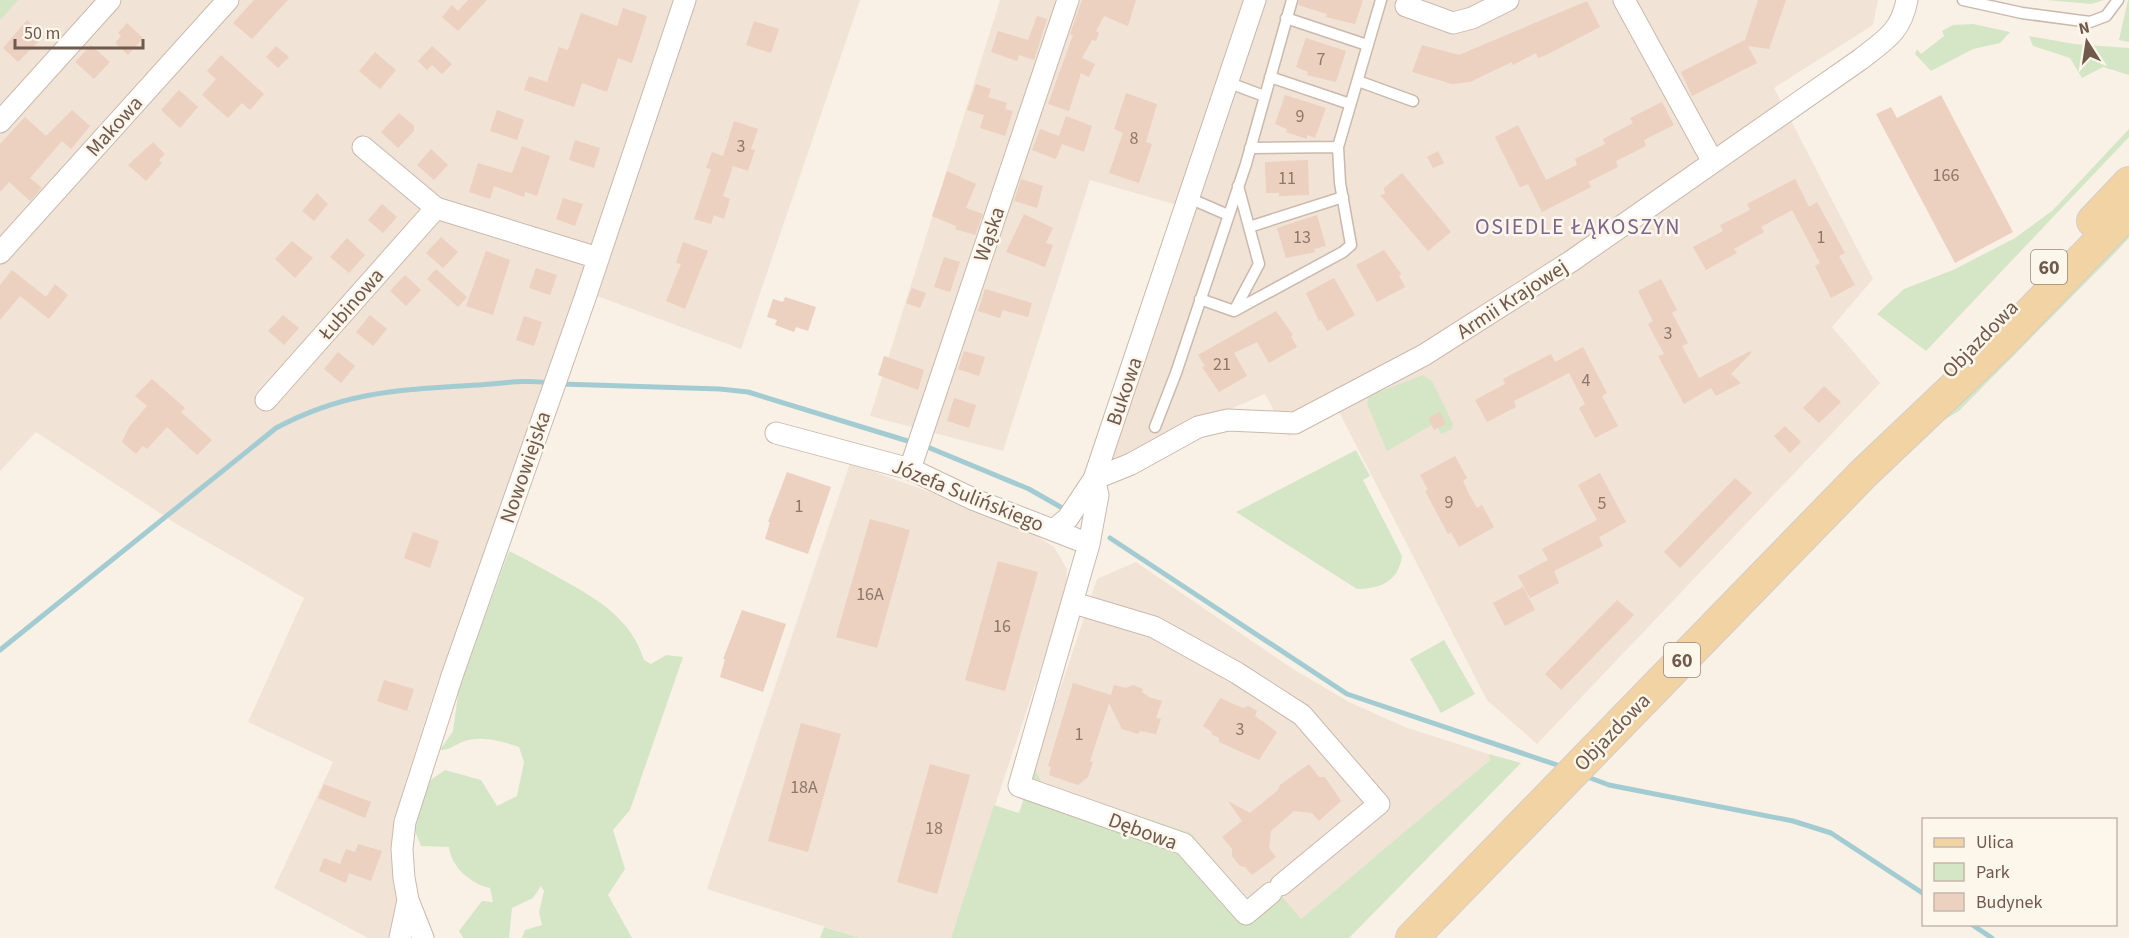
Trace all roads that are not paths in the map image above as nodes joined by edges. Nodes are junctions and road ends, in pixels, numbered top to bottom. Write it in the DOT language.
graph roads {
  1 [pos="110,0"];
  2 [pos="228,0"];
  3 [pos="685,0"];
  4 [pos="1068,0"];
  5 [pos="1255,0"];
  6 [pos="1292,0"];
  7 [pos="1381,0"];
  8 [pos="1508,0"];
  9 [pos="1624,0"];
  10 [pos="1907,0"];
  11 [pos="1964,0"];
  12 [pos="2118,0"];
  13 [pos="1987,2"];
  14 [pos="1406,6"];
  15 [pos="1286,18"];
  16 [pos="1367,45"];
  17 [pos="1270,78"];
  18 [pos="1358,81"];
  19 [pos="1227,82"];
  20 [pos="1264,96"];
  21 [pos="1413,101"];
  22 [pos="1350,104"];
  23 [pos="0,122"];
  24 [pos="363,147"];
  25 [pos="1338,147"];
  26 [pos="1250,148"];
  27 [pos="1713,162"];
  28 [pos="2129,183"];
  29 [pos="1238,186"];
  30 [pos="1343,197"];
  31 [pos="1189,198"];
  32 [pos="436,208"];
  33 [pos="2129,211"];
  34 [pos="1228,215"];
  35 [pos="1249,227"];
  36 [pos="0,253"];
  37 [pos="598,258"];
  38 [pos="1200,299"];
  39 [pos="1234,311"];
  40 [pos="266,400"];
  41 [pos="1155,427"];
  42 [pos="776,433"];
  43 [pos="910,469"];
  44 [pos="1863,474"];
  45 [pos="1094,479"];
  46 [pos="1055,529"];
  47 [pos="1089,544"];
  48 [pos="1074,603"];
  49 [pos="1019,786"];
  50 [pos="408,900"];
  51 [pos="400,938"];
  52 [pos="423,938"];
  53 [pos="1412,938"];
  1 -- 23 [label="street"];
  2 -- 36 [label="street, Makowa"];
  3 -- 37 [label="street, Nowowiejska"];
  4 -- 43 [label="street, Wąska"];
  5 -- 19 [label="street, Bukowa"];
  6 -- 15 [label="lane"];
  7 -- 16 [label="lane"];
  8 -- 14 [label="street"];
  9 -- 27 [label="street"];
  10 -- 27 [label="street, Armii Krajowej"];
  11 -- 13 [label="lane"];
  12 -- 13 [label="lane"];
  15 -- 16 [label="lane"];
  15 -- 17 [label="lane"];
  16 -- 18 [label="lane"];
  17 -- 20 [label="lane"];
  17 -- 22 [label="lane"];
  18 -- 21 [label="lane"];
  18 -- 22 [label="lane"];
  19 -- 20 [label="lane"];
  19 -- 31 [label="street, Bukowa"];
  20 -- 26 [label="lane"];
  22 -- 25 [label="lane"];
  24 -- 32 [label="street"];
  25 -- 26 [label="lane"];
  25 -- 30 [label="lane"];
  26 -- 29 [label="lane"];
  27 -- 45 [label="street, Armii Krajowej"];
  28 -- 44 [label="main road, Objazdowa / 60"];
  29 -- 34 [label="lane"];
  29 -- 35 [label="lane"];
  30 -- 35 [label="lane"];
  30 -- 39 [label="lane"];
  31 -- 34 [label="lane"];
  31 -- 45 [label="street, Bukowa"];
  32 -- 37 [label="street"];
  32 -- 40 [label="street, Łubinowa"];
  33 -- 44 [label="main road, Objazdowa / 60"];
  34 -- 38 [label="lane"];
  35 -- 39 [label="lane"];
  37 -- 50 [label="street, Nowowiejska"];
  38 -- 39 [label="lane"];
  38 -- 41 [label="lane"];
  42 -- 43 [label="street, Józefa Sulińskiego"];
  43 -- 46 [label="street, Józefa Sulińskiego"];
  44 -- 53 [label="main road, Objazdowa / 60"];
  45 -- 46 [label="street"];
  45 -- 47 [label="street, Bukowa"];
  46 -- 47 [label="street, Józefa Sulińskiego"];
  47 -- 48 [label="street, Bukowa"];
  48 -- 49 [label="street, Bukowa"];
  48 -- 49 [label="street, Dębowa"];
  50 -- 51 [label="street"];
  50 -- 52 [label="street, Nowowiejska"];
}
